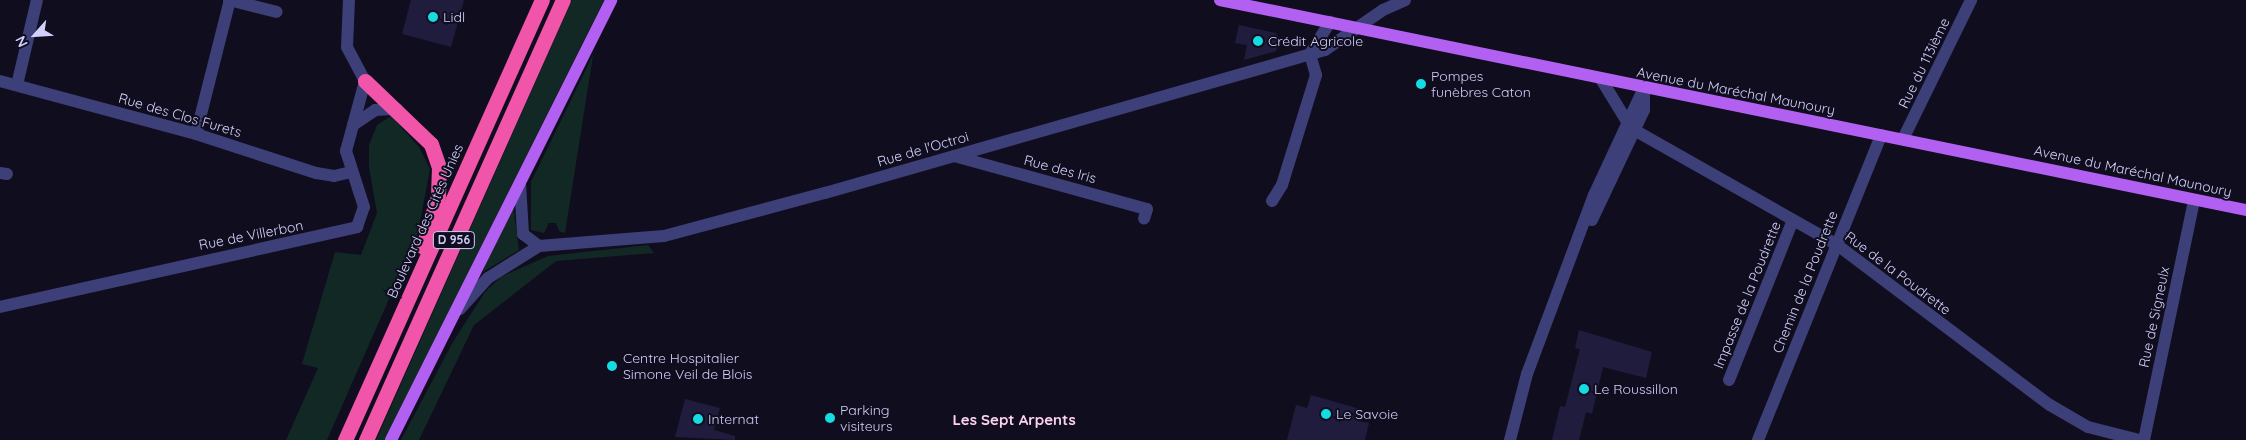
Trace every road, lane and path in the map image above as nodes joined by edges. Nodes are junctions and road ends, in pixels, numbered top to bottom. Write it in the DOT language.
graph roads {
  1 [pos="37,0"];
  2 [pos="230,0"];
  3 [pos="349,0"];
  4 [pos="542,0"];
  5 [pos="563,0"];
  6 [pos="611,0"];
  7 [pos="1220,0"];
  8 [pos="1405,0"];
  9 [pos="1971,0"];
  10 [pos="276,12"];
  11 [pos="1330,22"];
  12 [pos="1359,29"];
  13 [pos="1310,54"];
  14 [pos="1601,79"];
  15 [pos="0,81"];
  16 [pos="365,81"];
  17 [pos="17,85"];
  18 [pos="1644,88"];
  19 [pos="397,109"];
  20 [pos="1626,120"];
  21 [pos="353,125"];
  22 [pos="1636,131"];
  23 [pos="196,134"];
  24 [pos="1881,135"];
  25 [pos="1903,139"];
  26 [pos="954,156"];
  27 [pos="351,172"];
  28 [pos="520,179"];
  29 [pos="2194,200"];
  30 [pos="1272,201"];
  31 [pos="2246,210"];
  32 [pos="1144,219"];
  33 [pos="1793,220"];
  34 [pos="1836,244"];
  35 [pos="540,246"];
  36 [pos="1576,250"];
  37 [pos="406,304"];
  38 [pos="0,308"];
  39 [pos="454,317"];
  40 [pos="1729,380"];
  41 [pos="345,440"];
  42 [pos="366,440"];
  43 [pos="391,440"];
  44 [pos="1510,440"];
  45 [pos="1758,440"];
  46 [pos="2139,440"];
  47 [pos="2144,440"];
  1 -- 17 [label="street"];
  2 -- 10 [label="street"];
  2 -- 23 [label="street"];
  3 -- 16 [label="street"];
  4 -- 37 [label="highway, Boulevard des Cités Unies / D 956"];
  5 -- 42 [label="highway, D 956"];
  6 -- 28 [label="main road, D 956"];
  7 -- 11 [label="main road, Avenue du Maréchal Maunoury"];
  8 -- 12 [label="street, Rue de l'Octroi"];
  9 -- 25 [label="street, Rue du 113ième"];
  11 -- 12 [label="main road, Avenue du Maréchal Maunoury"];
  11 -- 13 [label="street"];
  12 -- 13 [label="street, Rue de l'Octroi"];
  12 -- 14 [label="main road, Avenue du Maréchal Maunoury"];
  13 -- 26 [label="street, Rue de l'Octroi"];
  13 -- 30 [label="street"];
  14 -- 18 [label="main road, Avenue du Maréchal Maunoury"];
  14 -- 20 [label="street"];
  15 -- 17 [label="street, Rue des Clos Furets"];
  16 -- 19 [label="highway"];
  16 -- 21 [label="street, Rue de Villerbon"];
  17 -- 23 [label="street, Rue des Clos Furets"];
  18 -- 20 [label="street"];
  18 -- 22 [label="street"];
  18 -- 24 [label="main road, Avenue du Maréchal Maunoury"];
  19 -- 21 [label="street"];
  19 -- 37 [label="highway"];
  20 -- 36 [label="street"];
  21 -- 27 [label="street, Rue de Villerbon"];
  22 -- 33 [label="street, Rue de la Poudrette"];
  22 -- 36 [label="street"];
  23 -- 27 [label="street, Rue des Clos Furets"];
  24 -- 25 [label="main road, Avenue du Maréchal Maunoury"];
  24 -- 34 [label="street, Chemin de la Poudrette"];
  25 -- 29 [label="main road, Avenue du Maréchal Maunoury"];
  26 -- 32 [label="street, Rue des Iris"];
  26 -- 35 [label="street, Rue de l'Octroi"];
  27 -- 38 [label="street, Rue de Villerbon"];
  28 -- 35 [label="street"];
  28 -- 39 [label="main road, D 956"];
  29 -- 31 [label="main road, Avenue du Maréchal Maunoury"];
  29 -- 47 [label="street, Rue de Signeulx"];
  33 -- 34 [label="street, Rue de la Poudrette"];
  33 -- 40 [label="street, Impasse de la Poudrette"];
  34 -- 45 [label="street, Chemin de la Poudrette"];
  34 -- 46 [label="street, Rue de la Poudrette"];
  35 -- 39 [label="street, Rue de l'Octroi"];
  36 -- 44 [label="street"];
  37 -- 41 [label="highway, Boulevard des Cités Unies / D 956"];
  39 -- 43 [label="main road, D 956"];
}
